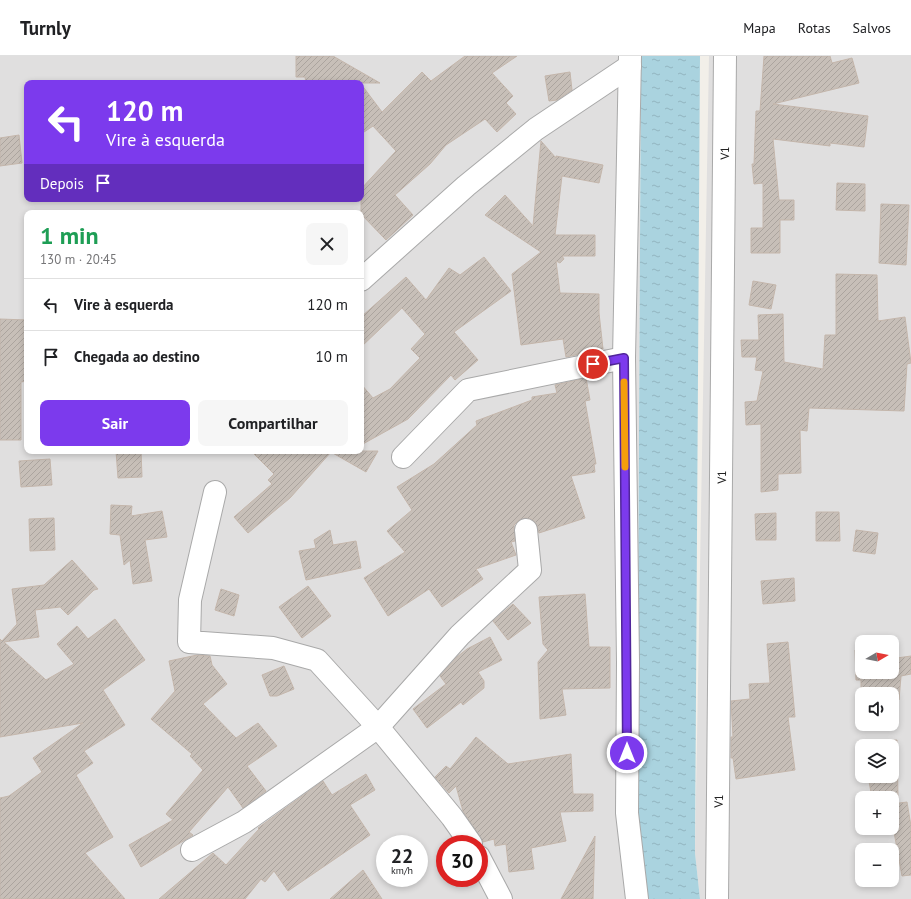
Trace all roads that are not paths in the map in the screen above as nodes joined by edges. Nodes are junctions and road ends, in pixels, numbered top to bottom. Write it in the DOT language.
graph roads {
  1 [pos="724,56"];
  2 [pos="630,61"];
  3 [pos="364,277"];
  4 [pos="624,358"];
  5 [pos="403,457"];
  6 [pos="215,492"];
  7 [pos="526,530"];
  8 [pos="378,727"];
  9 [pos="465,835"];
  10 [pos="192,850"];
  11 [pos="488,874"];
  12 [pos="501,899"];
  13 [pos="637,899"];
  14 [pos="717,899"];
  1 -- 14 [label="street, V1"];
  2 -- 3 [label="street"];
  2 -- 4 [label="street"];
  4 -- 5 [label="street"];
  4 -- 13 [label="street"];
  6 -- 8 [label="street"];
  7 -- 8 [label="street"];
  8 -- 9 [label="street"];
  8 -- 10 [label="street"];
  11 -- 12 [label="street"];
}
